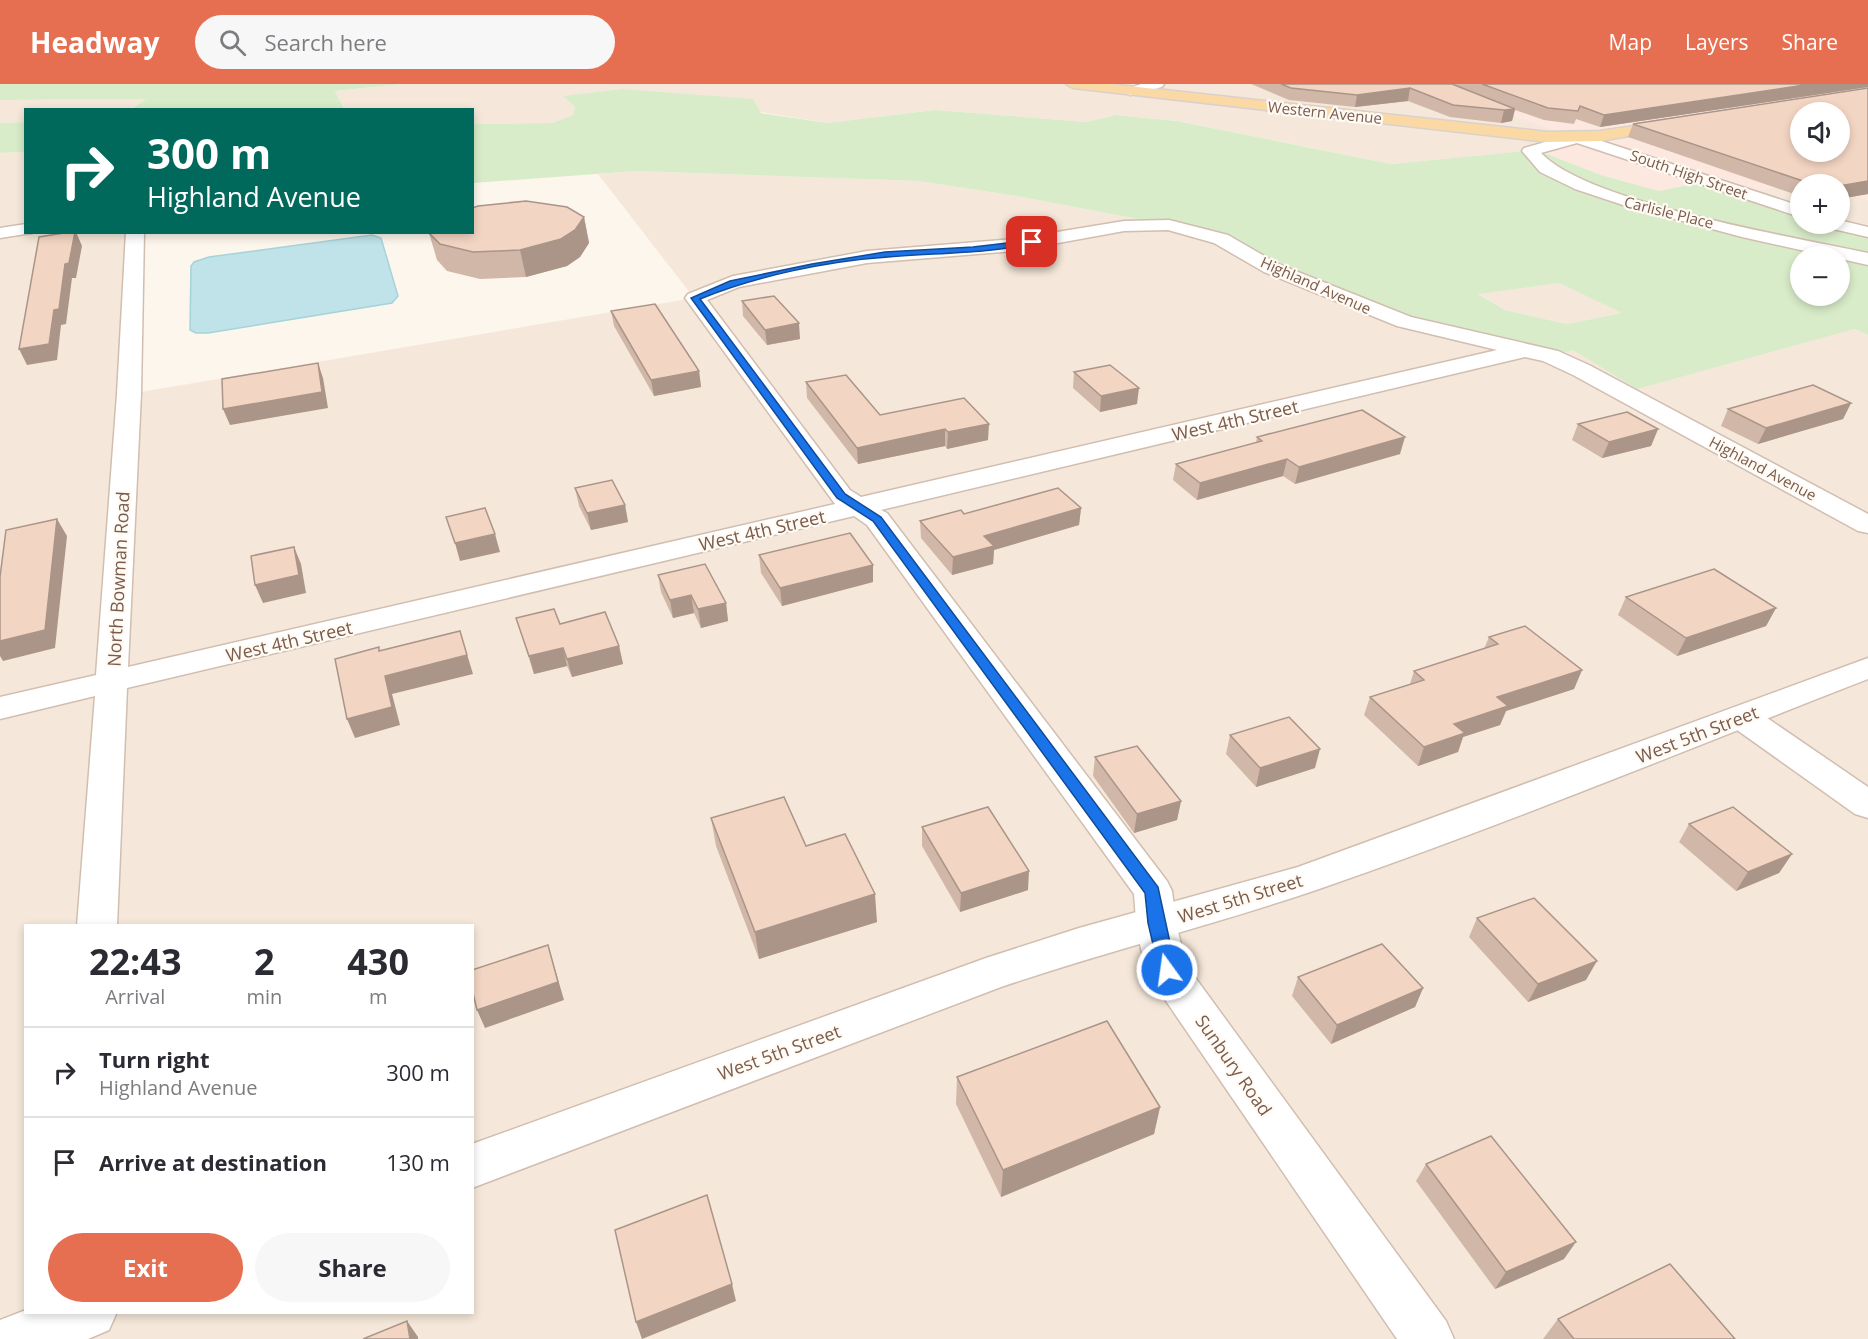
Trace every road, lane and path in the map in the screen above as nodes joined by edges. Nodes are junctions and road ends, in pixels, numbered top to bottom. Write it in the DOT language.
graph roads {
  1 [pos="1073,84"];
  2 [pos="1157,84"];
  3 [pos="1130,91"];
  4 [pos="1521,118"];
  5 [pos="1695,121"];
  6 [pos="1577,138"];
  7 [pos="1790,209"];
  8 [pos="1850,228"];
  9 [pos="24,229"];
  10 [pos="0,232"];
  11 [pos="1868,232"];
  12 [pos="135,234"];
  13 [pos="1868,259"];
  14 [pos="695,298"];
  15 [pos="1524,351"];
  16 [pos="858,507"];
  17 [pos="1868,525"];
  18 [pos="1868,668"];
  19 [pos="114,682"];
  20 [pos="0,708"];
  21 [pos="1742,717"];
  22 [pos="1868,805"];
  23 [pos="1156,923"];
  24 [pos="97,924"];
  25 [pos="474,1165"];
  26 [pos="1428,1339"];
  1 -- 3 [label="main road, Western Avenue"];
  2 -- 3 [label="street"];
  3 -- 6 [label="main road, Western Avenue"];
  4 -- 6 [label="main road"];
  5 -- 6 [label="main road, Western Avenue"];
  6 -- 7 [label="street, South High Street"];
  6 -- 13 [label="street, Carlisle Place"];
  8 -- 11 [label="street"];
  9 -- 10 [label="street"];
  12 -- 19 [label="street, North Bowman Road"];
  14 -- 15 [label="street, Highland Avenue"];
  14 -- 16 [label="street, Sunbury Road"];
  15 -- 16 [label="street, West 4th Street"];
  15 -- 17 [label="street, Highland Avenue"];
  16 -- 19 [label="street, West 4th Street"];
  16 -- 23 [label="street, Sunbury Road"];
  18 -- 21 [label="street, West 5th Street"];
  19 -- 20 [label="street, West 4th Street"];
  19 -- 24 [label="street, North Bowman Road"];
  21 -- 22 [label="street"];
  21 -- 23 [label="street, West 5th Street"];
  23 -- 25 [label="street, West 5th Street"];
  23 -- 26 [label="street, Sunbury Road"];
}
